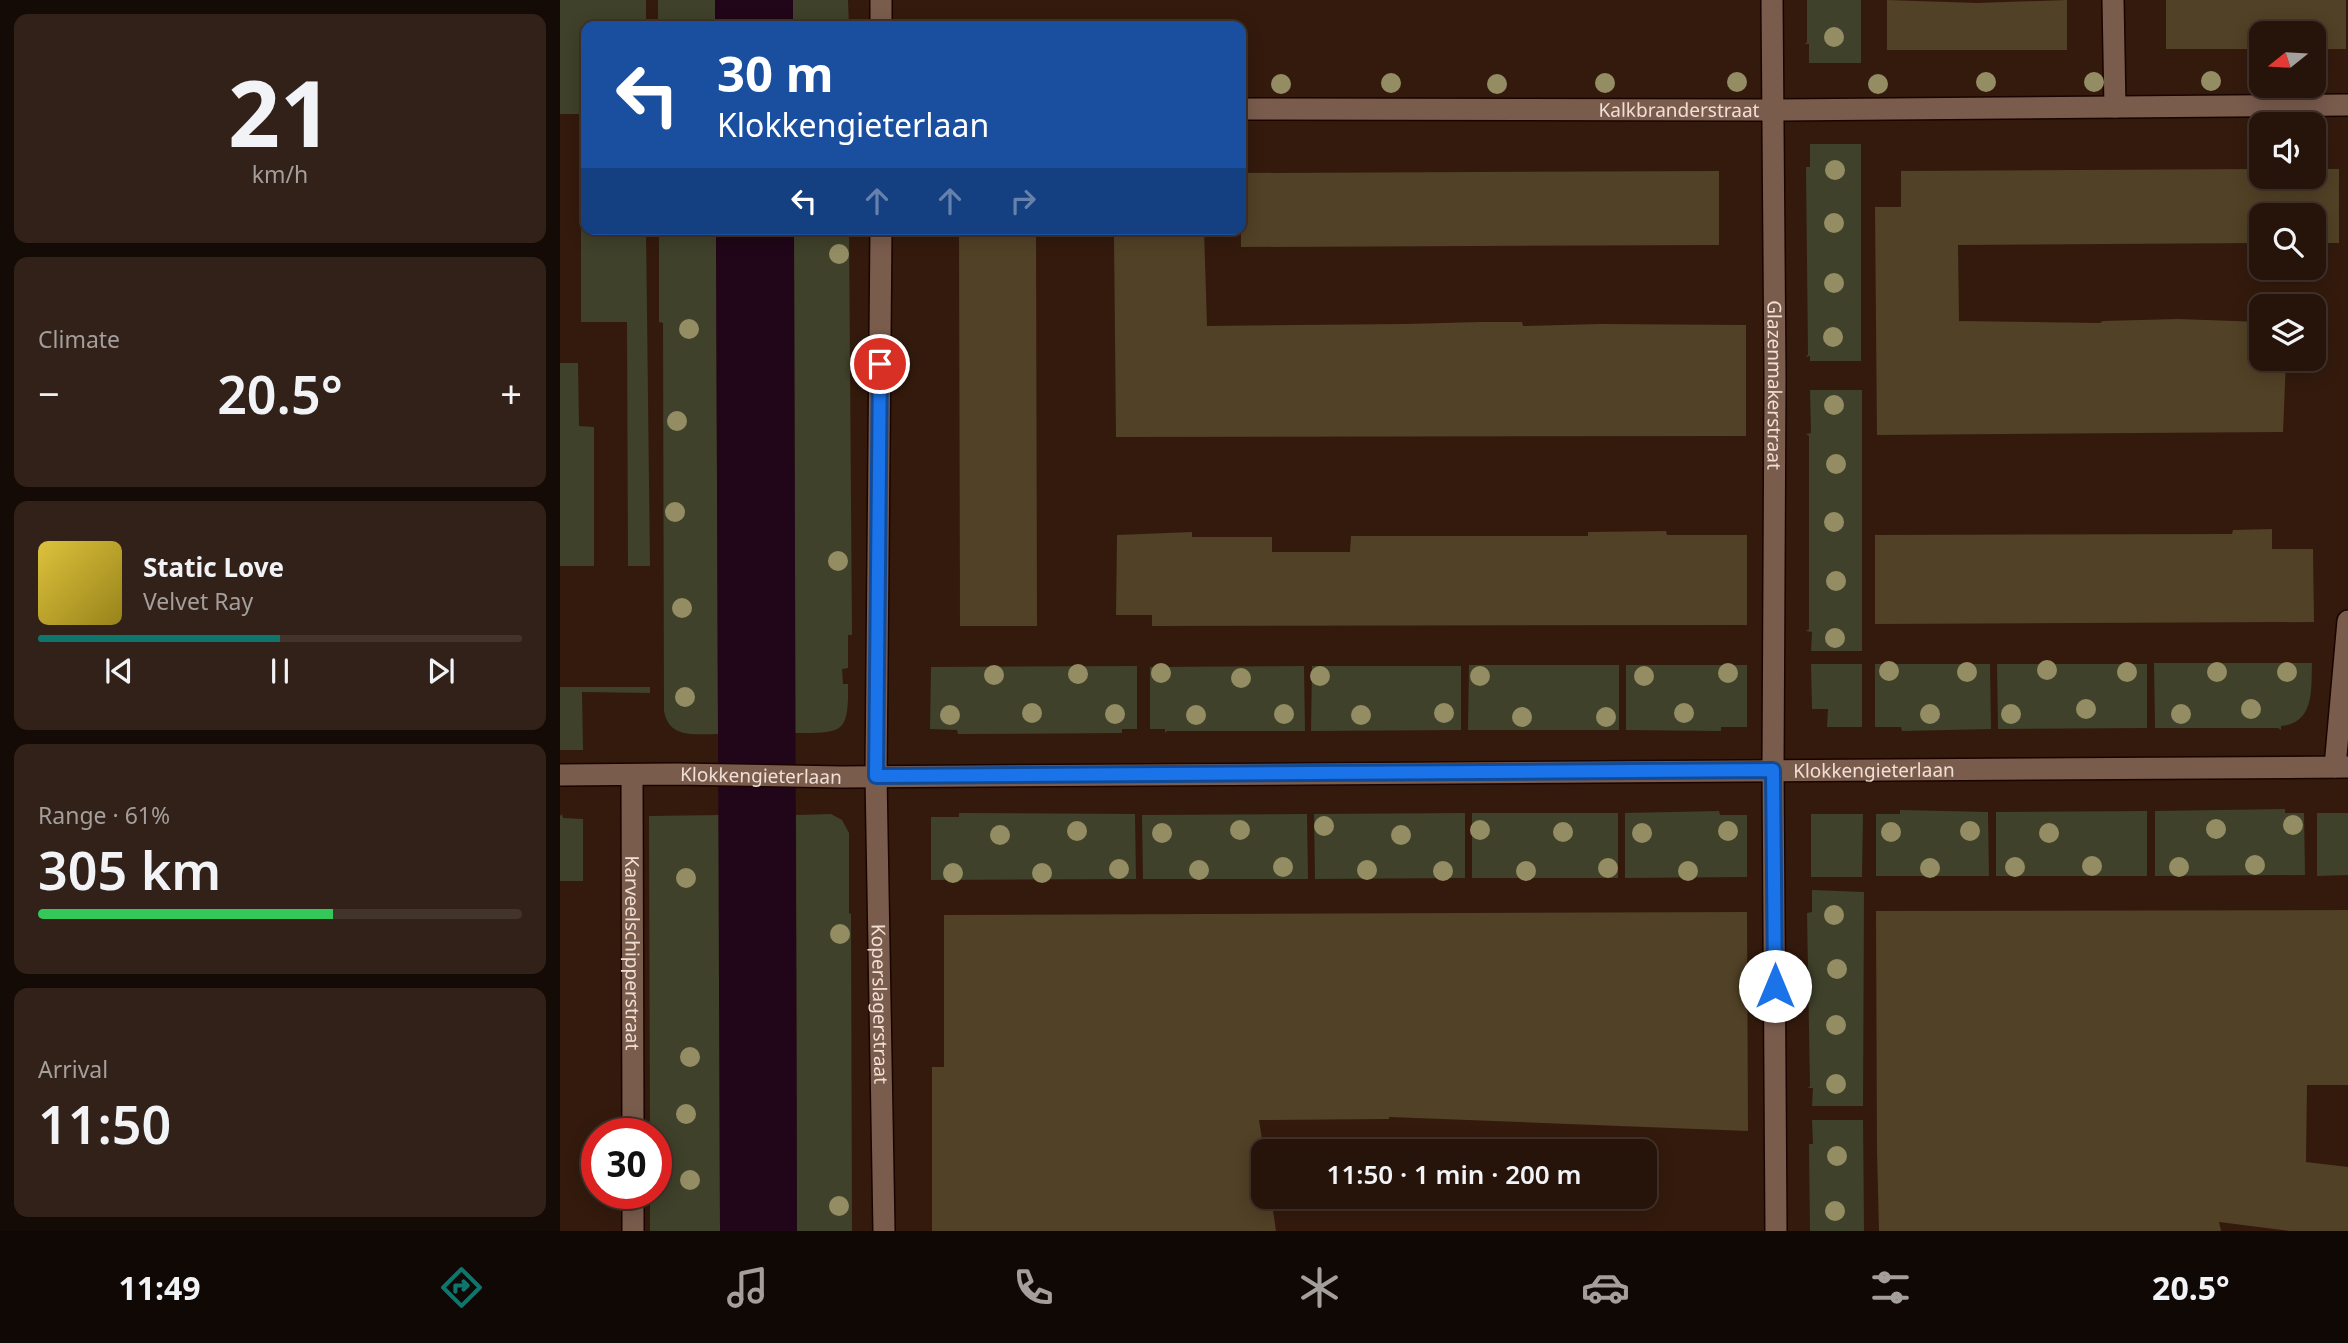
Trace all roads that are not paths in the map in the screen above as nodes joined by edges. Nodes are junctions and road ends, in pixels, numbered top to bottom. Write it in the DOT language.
graph roads {
  1 [pos="881,0"];
  2 [pos="1772,0"];
  3 [pos="2113,0"];
  4 [pos="881,21"];
  5 [pos="2348,105"];
  6 [pos="2115,107"];
  7 [pos="1246,109"];
  8 [pos="1771,110"];
  9 [pos="881,235"];
  10 [pos="2348,621"];
  11 [pos="2342,767"];
  12 [pos="1773,770"];
  13 [pos="560,775"];
  14 [pos="632,775"];
  15 [pos="876,776"];
  16 [pos="633,1118"];
  17 [pos="633,1209"];
  18 [pos="633,1231"];
  19 [pos="884,1231"];
  20 [pos="1776,1231"];
  1 -- 4 [label="street"];
  2 -- 8 [label="street, Glazenmakerstraat"];
  3 -- 6 [label="street"];
  5 -- 6 [label="street, Kalkbranderstraat"];
  6 -- 8 [label="street, Kalkbranderstraat"];
  7 -- 8 [label="street, Kalkbranderstraat"];
  8 -- 12 [label="street, Glazenmakerstraat"];
  9 -- 15 [label="street, Koperslagerstraat"];
  10 -- 11 [label="street"];
  11 -- 12 [label="street, Klokkengieterlaan"];
  12 -- 15 [label="street, Klokkengieterlaan"];
  12 -- 20 [label="street, Glazenmakerstraat"];
  13 -- 14 [label="street, Klokkengieterlaan"];
  14 -- 15 [label="street, Klokkengieterlaan"];
  14 -- 16 [label="street, Karveelschipperstraat"];
  15 -- 19 [label="street, Koperslagerstraat"];
  17 -- 18 [label="street"];
}
